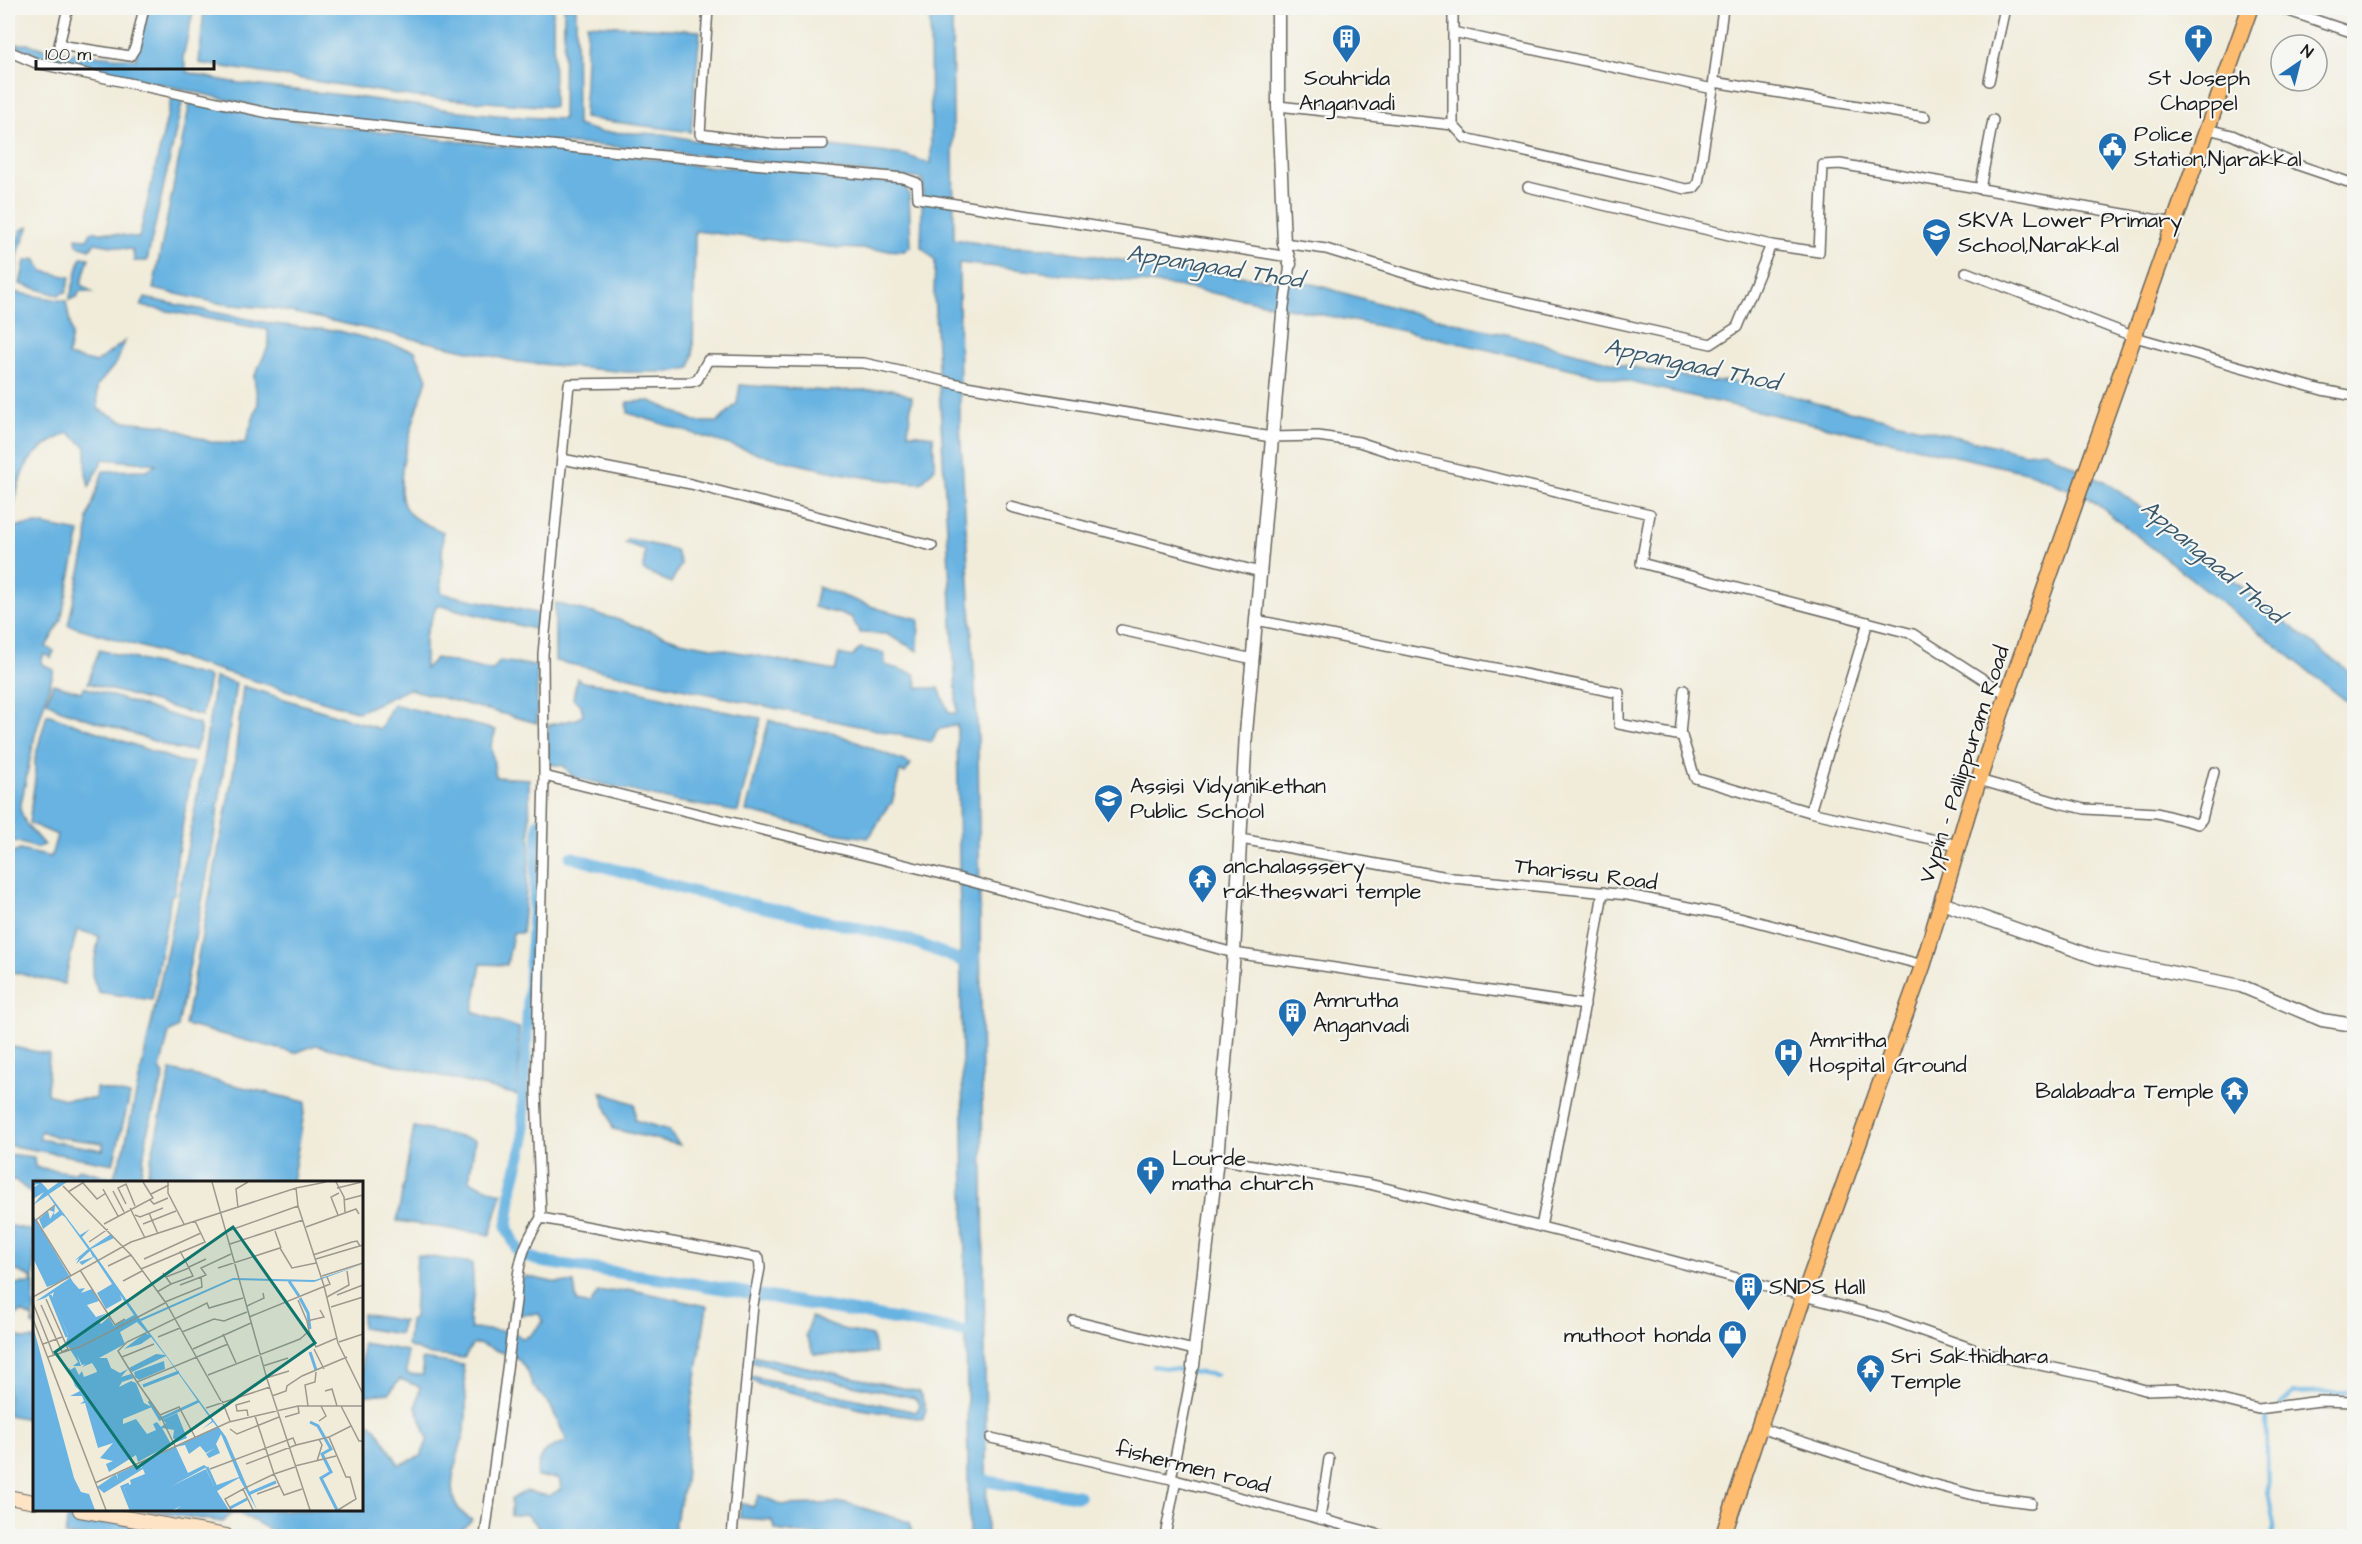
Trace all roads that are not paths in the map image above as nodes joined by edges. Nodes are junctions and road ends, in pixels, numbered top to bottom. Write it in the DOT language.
graph roads {
  1 [pos="68,8"];
  2 [pos="144,8"];
  3 [pos="708,8"];
  4 [pos="1278,8"];
  5 [pos="1452,8"];
  6 [pos="1723,8"];
  7 [pos="2005,8"];
  8 [pos="2250,8"];
  9 [pos="2280,8"];
  10 [pos="1453,32"];
  11 [pos="2355,33"];
  12 [pos="8,51"];
  13 [pos="1989,81"];
  14 [pos="1714,85"];
  15 [pos="1278,106"];
  16 [pos="1925,117"];
  17 [pos="1993,120"];
  18 [pos="1453,125"];
  19 [pos="2208,129"];
  20 [pos="823,144"];
  21 [pos="2355,184"];
  22 [pos="1528,187"];
  23 [pos="1980,189"];
  24 [pos="2175,223"];
  25 [pos="1284,243"];
  26 [pos="1771,245"];
  27 [pos="1290,260"];
  28 [pos="1966,272"];
  29 [pos="1283,314"];
  30 [pos="2135,337"];
  31 [pos="2355,396"];
  32 [pos="1271,437"];
  33 [pos="561,459"];
  34 [pos="1011,507"];
  35 [pos="932,546"];
  36 [pos="1260,572"];
  37 [pos="1256,620"];
  38 [pos="1868,622"];
  39 [pos="1121,630"];
  40 [pos="1253,659"];
  41 [pos="1684,690"];
  42 [pos="2008,695"];
  43 [pos="1682,736"];
  44 [pos="2214,772"];
  45 [pos="544,776"];
  46 [pos="1979,780"];
  47 [pos="1810,812"];
  48 [pos="1242,839"];
  49 [pos="1958,845"];
  50 [pos="1603,892"];
  51 [pos="1942,903"];
  52 [pos="1234,953"];
  53 [pos="1923,965"];
  54 [pos="1585,1005"];
  55 [pos="2355,1025"];
  56 [pos="1217,1159"];
  57 [pos="542,1218"];
  58 [pos="1541,1227"];
  59 [pos="1804,1295"];
  60 [pos="1074,1321"];
  61 [pos="1194,1350"];
  62 [pos="1193,1372"];
  63 [pos="2355,1402"];
  64 [pos="1760,1428"];
  65 [pos="991,1438"];
  66 [pos="1329,1459"];
  67 [pos="1173,1480"];
  68 [pos="8,1497"];
  69 [pos="33,1502"];
  70 [pos="2031,1503"];
  71 [pos="91,1511"];
  72 [pos="1320,1519"];
  73 [pos="226,1536"];
  74 [pos="485,1536"];
  75 [pos="732,1536"];
  76 [pos="1165,1536"];
  77 [pos="1384,1536"];
  78 [pos="1723,1536"];
  1 -- 2 [label="street"];
  3 -- 20 [label="street"];
  4 -- 15 [label="street"];
  5 -- 10 [label="street"];
  6 -- 14 [label="street"];
  7 -- 13 [label="street"];
  8 -- 19 [label="main road, Vypin - Pallippuram Road"];
  9 -- 11 [label="street"];
  10 -- 14 [label="street"];
  10 -- 18 [label="street"];
  12 -- 27 [label="street"];
  14 -- 16 [label="street"];
  14 -- 18 [label="street"];
  15 -- 18 [label="street"];
  15 -- 25 [label="street"];
  17 -- 23 [label="street"];
  19 -- 21 [label="street"];
  19 -- 24 [label="main road, Vypin - Pallippuram Road"];
  22 -- 26 [label="street"];
  23 -- 24 [label="street"];
  23 -- 26 [label="street"];
  24 -- 30 [label="main road, Vypin - Pallippuram Road"];
  25 -- 26 [label="street"];
  25 -- 27 [label="street"];
  27 -- 29 [label="street"];
  28 -- 30 [label="street"];
  29 -- 32 [label="street"];
  30 -- 31 [label="street"];
  30 -- 42 [label="main road, Vypin - Pallippuram Road"];
  32 -- 33 [label="street"];
  32 -- 36 [label="street"];
  32 -- 38 [label="street"];
  33 -- 35 [label="street"];
  33 -- 45 [label="street"];
  34 -- 36 [label="street"];
  36 -- 37 [label="street"];
  37 -- 40 [label="street"];
  37 -- 43 [label="street"];
  38 -- 42 [label="street"];
  38 -- 47 [label="street"];
  39 -- 40 [label="street"];
  40 -- 48 [label="street"];
  41 -- 43 [label="street"];
  42 -- 46 [label="main road, Vypin - Pallippuram Road"];
  43 -- 47 [label="street"];
  44 -- 46 [label="street"];
  45 -- 52 [label="street"];
  45 -- 57 [label="street"];
  46 -- 49 [label="main road, Vypin - Pallippuram Road"];
  47 -- 49 [label="street"];
  48 -- 50 [label="street, Tharissu Road"];
  48 -- 52 [label="street"];
  49 -- 51 [label="main road, Vypin - Pallippuram Road"];
  50 -- 53 [label="street, Tharissu Road"];
  50 -- 54 [label="street"];
  51 -- 53 [label="main road, Vypin - Pallippuram Road"];
  51 -- 55 [label="street"];
  52 -- 54 [label="street"];
  52 -- 56 [label="street"];
  53 -- 59 [label="main road, Vypin - Pallippuram Road"];
  54 -- 58 [label="street"];
  56 -- 58 [label="street"];
  56 -- 61 [label="street"];
  57 -- 74 [label="street"];
  57 -- 75 [label="street"];
  58 -- 59 [label="street"];
  59 -- 63 [label="street"];
  59 -- 64 [label="main road, Vypin - Pallippuram Road"];
  60 -- 61 [label="street"];
  61 -- 62 [label="street"];
  62 -- 67 [label="street"];
  64 -- 70 [label="street"];
  64 -- 78 [label="main road, Vypin - Pallippuram Road"];
  65 -- 67 [label="street, fishermen road"];
  66 -- 72 [label="street"];
  67 -- 72 [label="street, fishermen road"];
  67 -- 76 [label="street"];
  68 -- 69 [label="main road"];
  71 -- 73 [label="main road"];
  72 -- 77 [label="street, fishermen road"];
}
